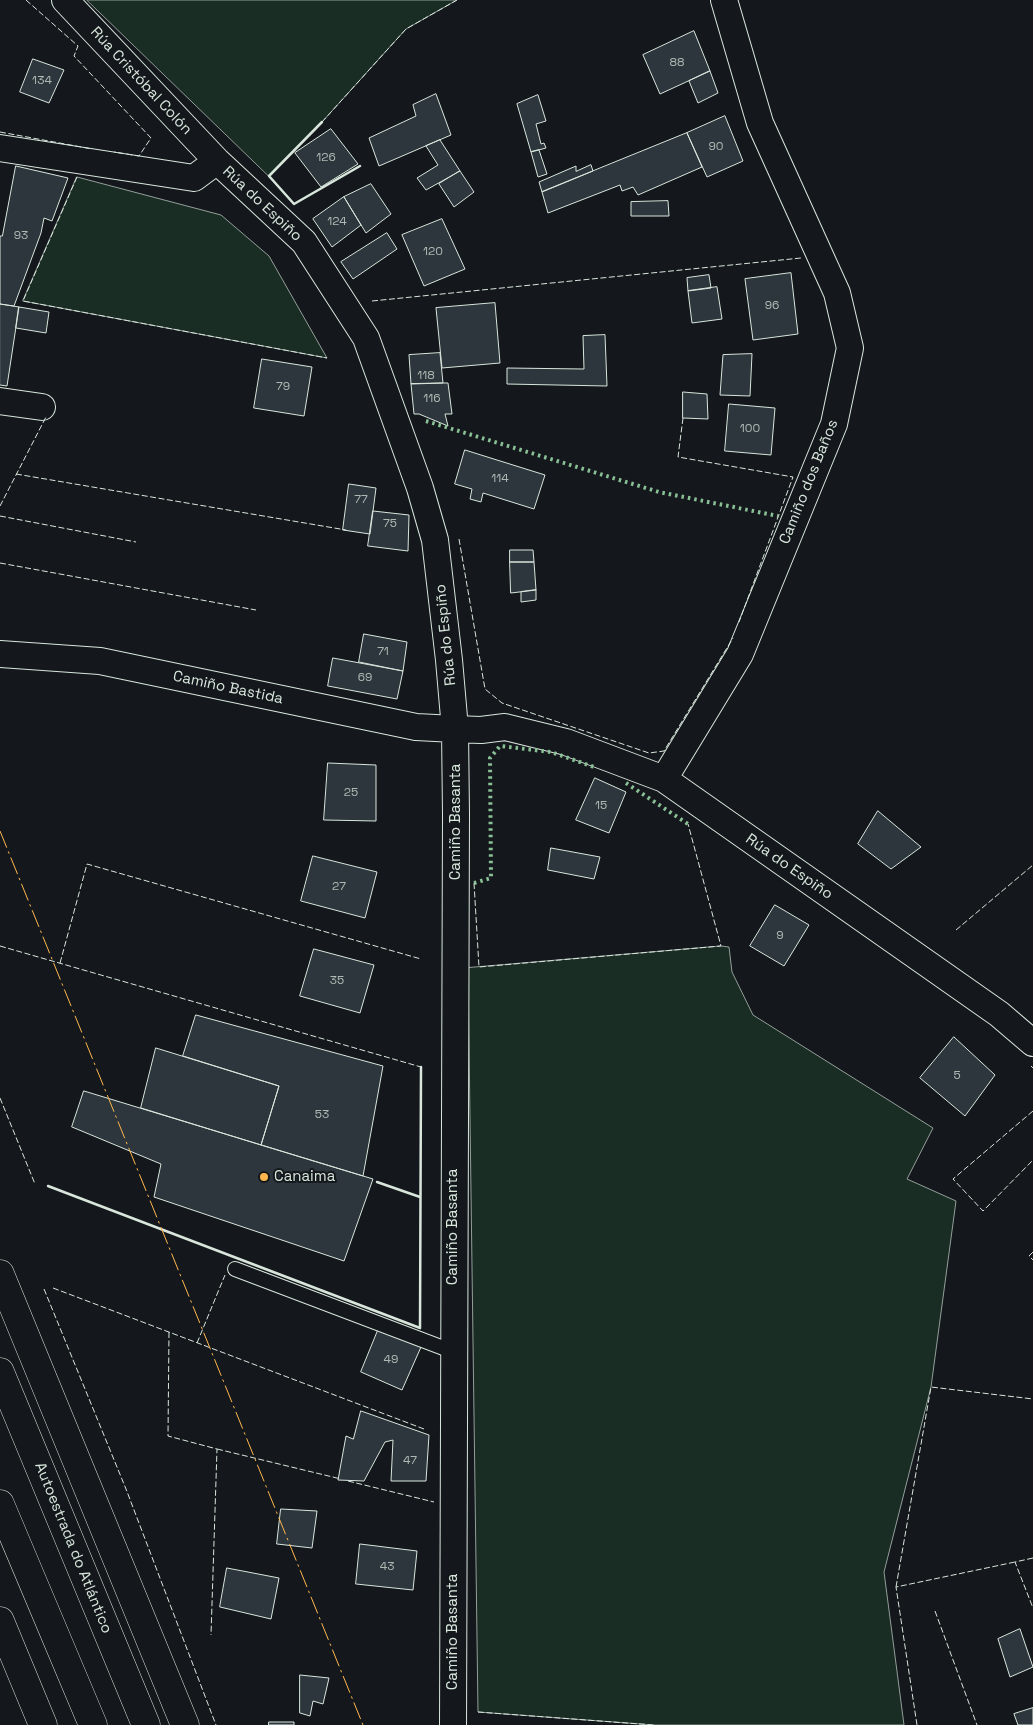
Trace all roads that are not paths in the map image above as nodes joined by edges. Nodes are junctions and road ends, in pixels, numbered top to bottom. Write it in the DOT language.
graph roads {
  1 [pos="65,0"];
  2 [pos="724,0"];
  3 [pos="0,148"];
  4 [pos="217,162"];
  5 [pos="0,401"];
  6 [pos="42,407"];
  7 [pos="0,654"];
  8 [pos="454,729"];
  9 [pos="664,779"];
  10 [pos="1033,1043"];
  11 [pos="235,1269"];
  12 [pos="0,1274"];
  13 [pos="454,1352"];
  14 [pos="0,1372"];
  15 [pos="0,1504"];
  16 [pos="0,1621"];
  17 [pos="42,1725"];
  18 [pos="93,1725"];
  19 [pos="146,1725"];
  20 [pos="185,1725"];
  21 [pos="453,1725"];
  1 -- 4 [label="street, Rúa Cristóbal Colón"];
  2 -- 9 [label="street, Camiño dos Baños"];
  3 -- 4 [label="street, Rúa do Espiño"];
  4 -- 8 [label="street, Rúa do Espiño"];
  5 -- 6 [label="street"];
  7 -- 8 [label="street, Camiño Bastida"];
  8 -- 9 [label="street, Rúa do Espiño"];
  8 -- 13 [label="street, Camiño Basanta"];
  9 -- 10 [label="street, Rúa do Espiño"];
  11 -- 13 [label="lane"];
  12 -- 20 [label="highway"];
  13 -- 21 [label="street, Camiño Basanta"];
  14 -- 19 [label="highway, Autoestrada do Atlántico"];
  15 -- 18 [label="highway"];
  16 -- 17 [label="highway"];
}
